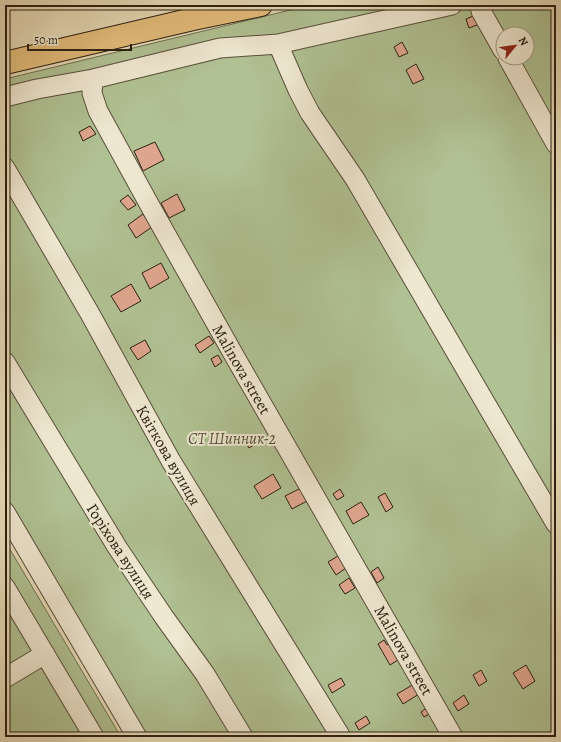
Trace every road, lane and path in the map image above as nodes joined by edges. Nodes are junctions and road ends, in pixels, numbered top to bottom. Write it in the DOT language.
graph roads {
  1 [pos="261,5"];
  2 [pos="452,5"];
  3 [pos="480,5"];
  4 [pos="495,36"];
  5 [pos="278,44"];
  6 [pos="5,63"];
  7 [pos="512,66"];
  8 [pos="93,79"];
  9 [pos="5,97"];
  10 [pos="556,144"];
  11 [pos="5,168"];
  12 [pos="5,362"];
  13 [pos="5,512"];
  14 [pos="556,524"];
  15 [pos="5,587"];
  16 [pos="45,654"];
  17 [pos="5,678"];
  18 [pos="94,737"];
  19 [pos="137,737"];
  20 [pos="244,737"];
  21 [pos="341,737"];
  22 [pos="453,737"];
  1 -- 6 [label="main road"];
  2 -- 5 [label="street"];
  3 -- 4 [label="street"];
  5 -- 8 [label="street"];
  5 -- 14 [label="street"];
  7 -- 10 [label="street"];
  8 -- 9 [label="street"];
  8 -- 22 [label="street, Malinova street"];
  11 -- 21 [label="street, Квіткова вулиця"];
  12 -- 20 [label="street, Горіхова вулиця"];
  13 -- 19 [label="street"];
  15 -- 16 [label="street"];
  16 -- 17 [label="street"];
  16 -- 18 [label="street"];
}
